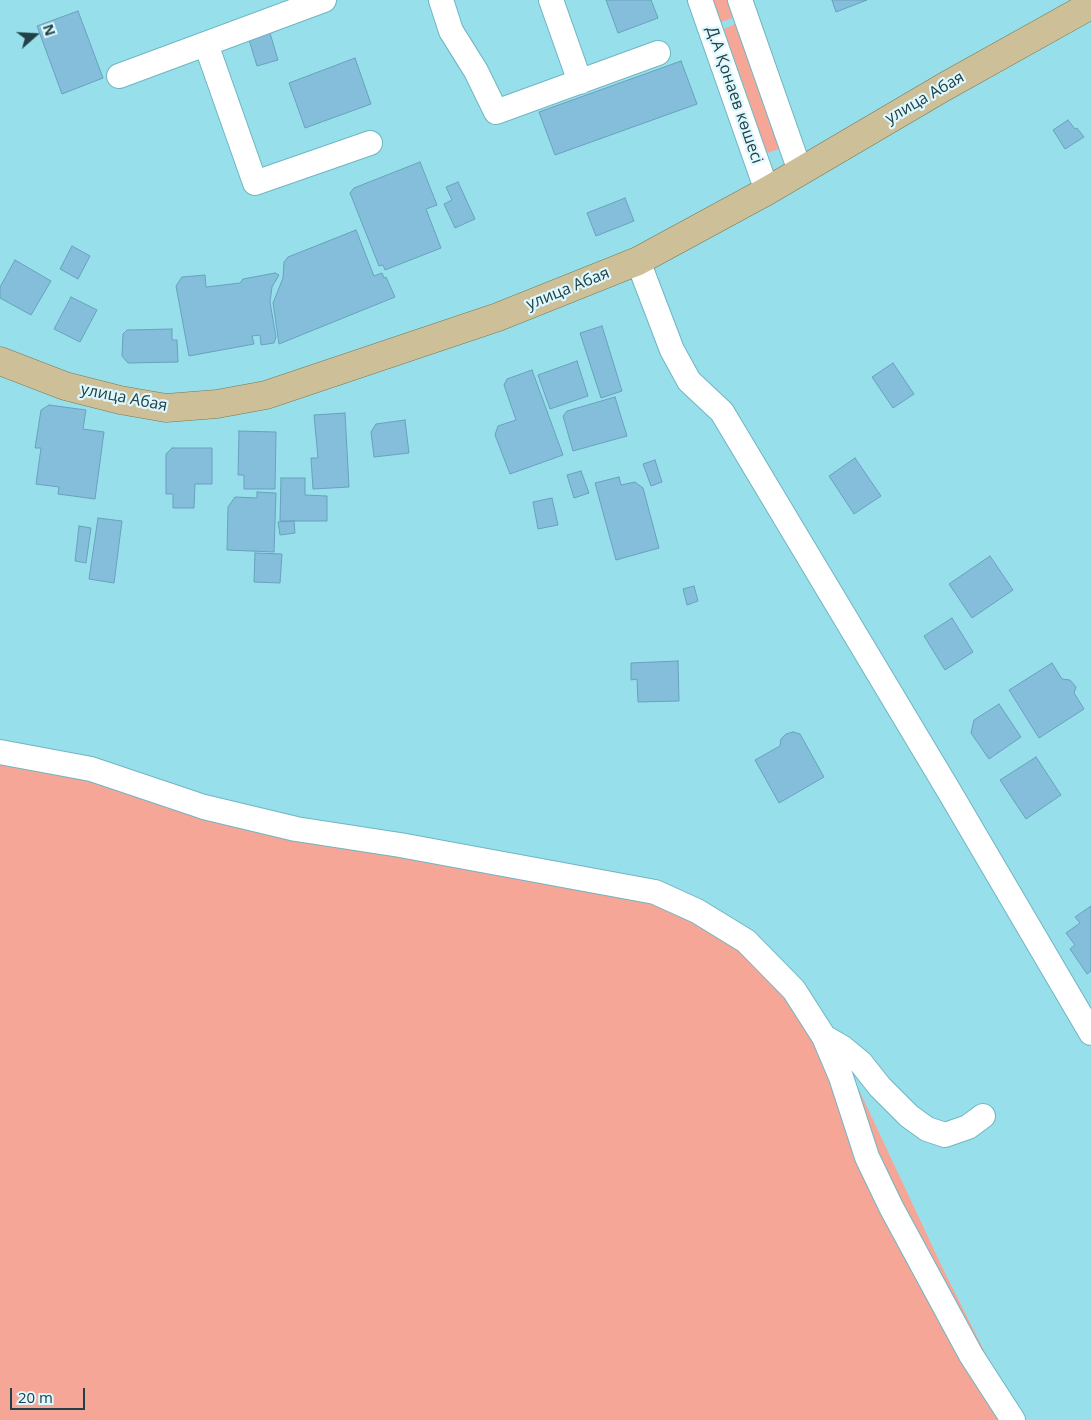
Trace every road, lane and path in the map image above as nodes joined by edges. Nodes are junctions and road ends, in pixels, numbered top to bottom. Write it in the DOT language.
graph roads {
  1 [pos="324,0"];
  2 [pos="441,0"];
  3 [pos="551,0"];
  4 [pos="700,0"];
  5 [pos="740,0"];
  6 [pos="1091,5"];
  7 [pos="206,44"];
  8 [pos="658,53"];
  9 [pos="119,76"];
  10 [pos="580,82"];
  11 [pos="370,144"];
  12 [pos="800,171"];
  13 [pos="767,191"];
  14 [pos="638,261"];
  15 [pos="0,361"];
  16 [pos="0,752"];
  17 [pos="1091,1033"];
  18 [pos="824,1037"];
  19 [pos="984,1116"];
  20 [pos="1013,1420"];
  1 -- 7 [label="street"];
  2 -- 10 [label="street"];
  3 -- 10 [label="street"];
  4 -- 13 [label="street, Д.А Қонаев көшесі"];
  5 -- 12 [label="street"];
  6 -- 12 [label="main road, улица Абая"];
  7 -- 9 [label="street"];
  7 -- 11 [label="street"];
  8 -- 10 [label="street"];
  12 -- 13 [label="main road, улица Абая"];
  13 -- 14 [label="main road, улица Абая"];
  14 -- 15 [label="main road, улица Абая"];
  14 -- 17 [label="street"];
  16 -- 18 [label="street"];
  18 -- 19 [label="street"];
  18 -- 20 [label="street"];
}
